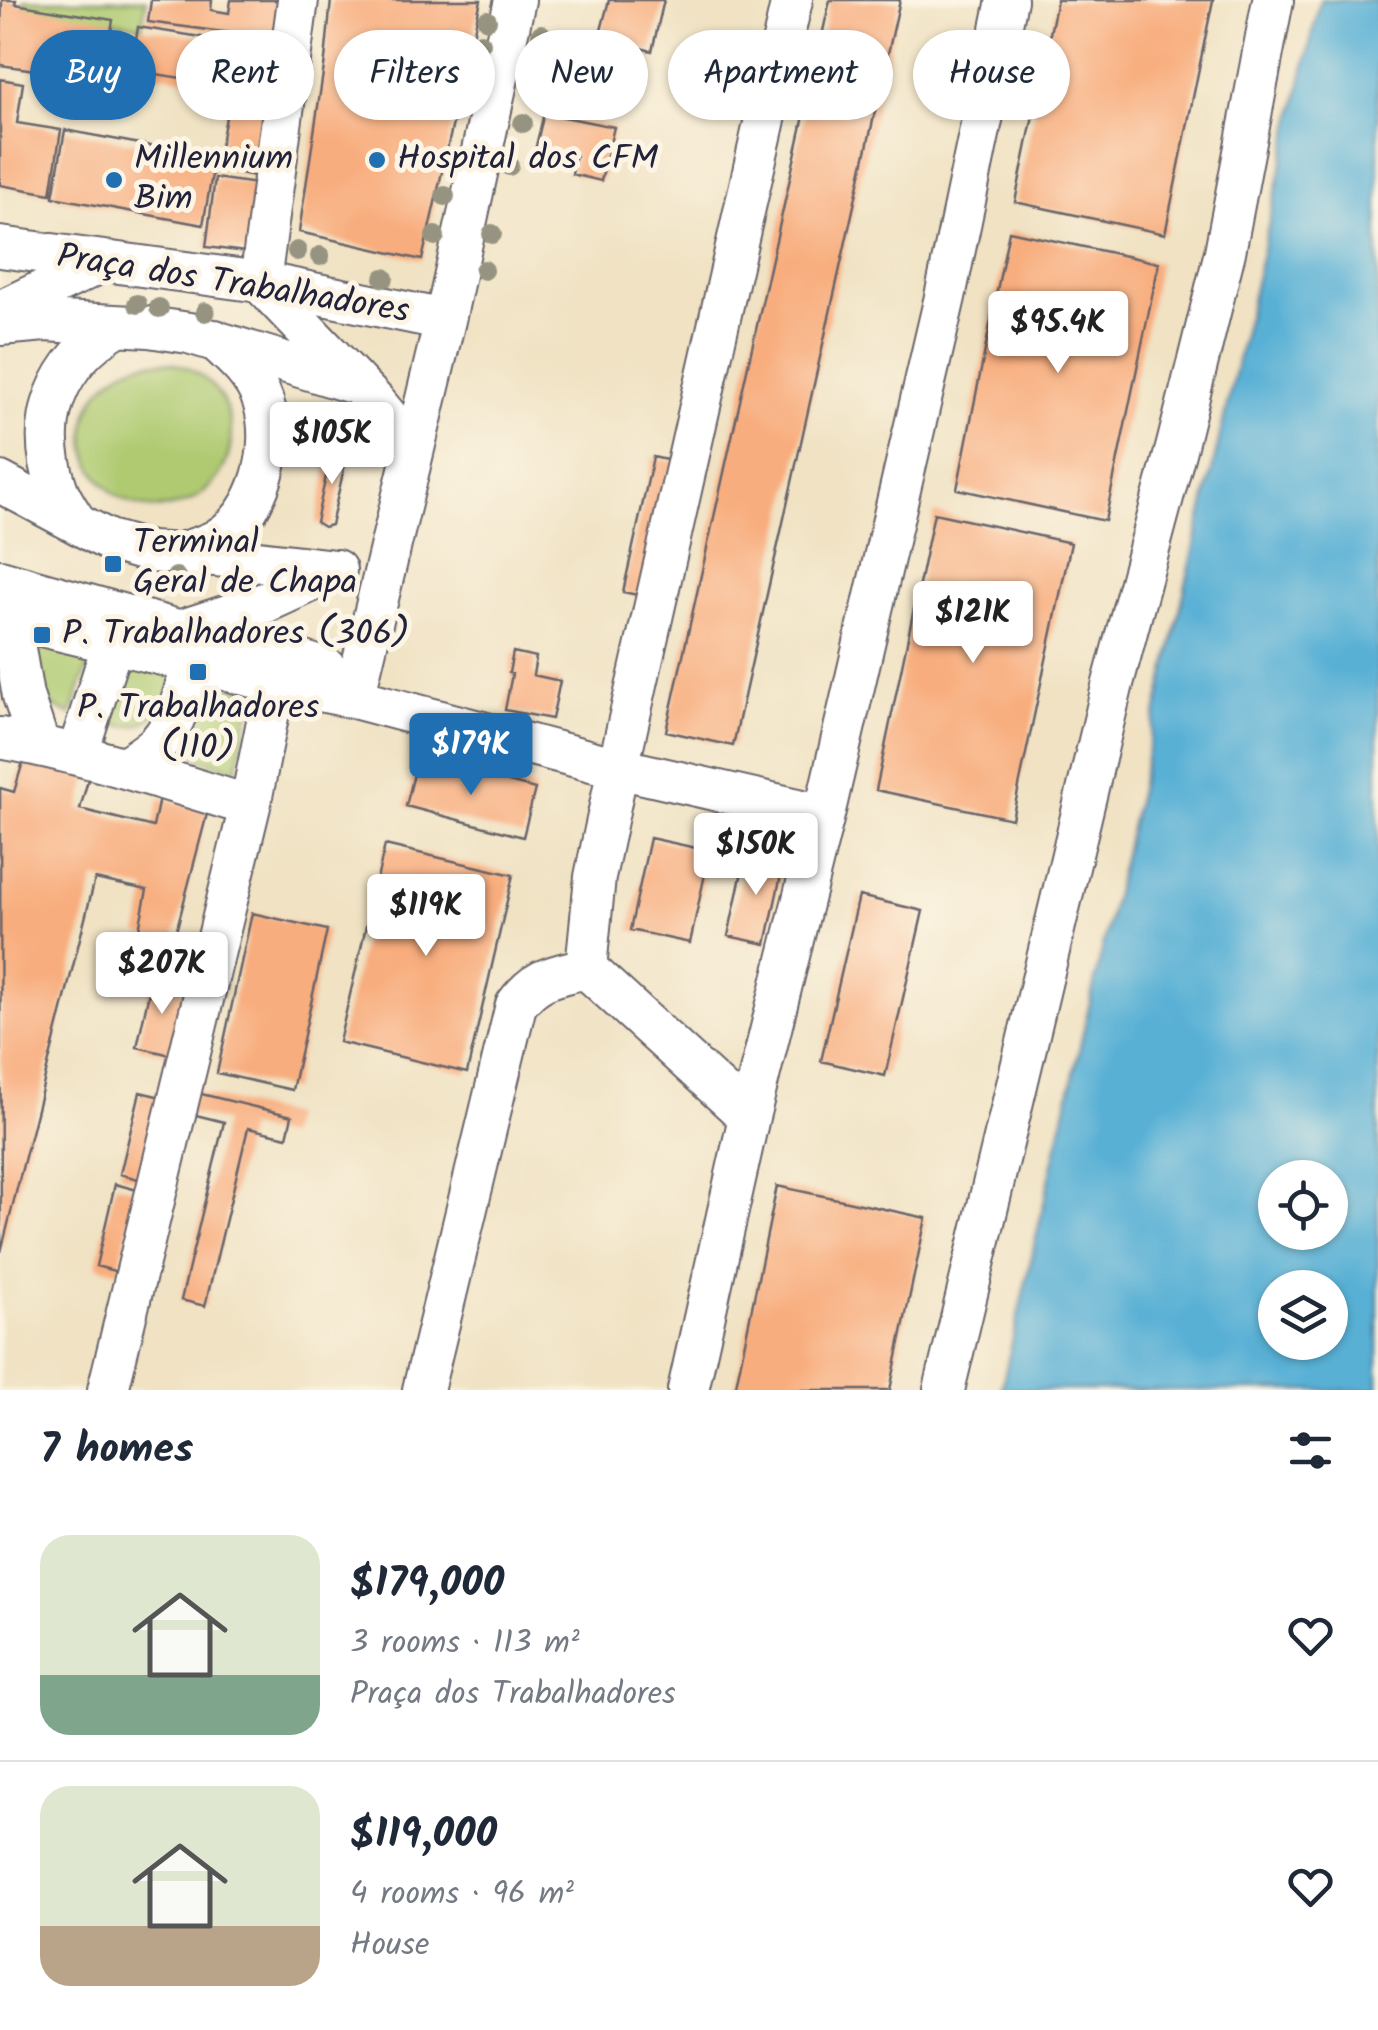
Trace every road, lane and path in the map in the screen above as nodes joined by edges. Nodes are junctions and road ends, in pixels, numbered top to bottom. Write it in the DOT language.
graph roads {
  1 [pos="298,0"];
  2 [pos="514,0"];
  3 [pos="792,0"];
  4 [pos="1007,0"];
  5 [pos="1274,0"];
  6 [pos="0,247"];
  7 [pos="102,262"];
  8 [pos="260,282"];
  9 [pos="0,311"];
  10 [pos="445,320"];
  11 [pos="0,325"];
  12 [pos="117,326"];
  13 [pos="215,340"];
  14 [pos="360,386"];
  15 [pos="414,449"];
  16 [pos="0,482"];
  17 [pos="76,522"];
  18 [pos="393,541"];
  19 [pos="179,554"];
  20 [pos="336,570"];
  21 [pos="4,593"];
  22 [pos="113,643"];
  23 [pos="187,646"];
  24 [pos="275,682"];
  25 [pos="357,688"];
  26 [pos="39,746"];
  27 [pos="125,767"];
  28 [pos="618,768"];
  29 [pos="250,806"];
  30 [pos="824,814"];
  31 [pos="586,968"];
  32 [pos="749,1116"];
  33 [pos="108,1390"];
  34 [pos="422,1390"];
  35 [pos="688,1390"];
  36 [pos="944,1390"];
  1 -- 8 [label="street"];
  2 -- 10 [label="street"];
  3 -- 28 [label="street"];
  4 -- 30 [label="street"];
  5 -- 36 [label="street"];
  6 -- 7 [label="street, Praça dos Trabalhadores"];
  7 -- 8 [label="street, Praça dos Trabalhadores"];
  7 -- 9 [label="street"];
  8 -- 10 [label="street, Praça dos Trabalhadores"];
  8 -- 14 [label="street"];
  10 -- 15 [label="street, Praça dos Trabalhadores"];
  11 -- 12 [label="street"];
  12 -- 13 [label="street"];
  12 -- 17 [label="street, Praça dos Trabalhadores"];
  13 -- 14 [label="street"];
  13 -- 19 [label="street"];
  14 -- 15 [label="street"];
  15 -- 18 [label="street, Praça dos Trabalhadores"];
  16 -- 17 [label="street"];
  17 -- 19 [label="street"];
  18 -- 20 [label="street"];
  18 -- 25 [label="street, Praça dos Trabalhadores"];
  19 -- 20 [label="street"];
  20 -- 23 [label="street"];
  21 -- 22 [label="street"];
  21 -- 23 [label="street"];
  21 -- 26 [label="street"];
  22 -- 23 [label="street"];
  22 -- 26 [label="street"];
  23 -- 24 [label="street"];
  23 -- 25 [label="street"];
  23 -- 27 [label="street"];
  24 -- 25 [label="street"];
  24 -- 29 [label="street"];
  25 -- 28 [label="street"];
  26 -- 27 [label="street"];
  27 -- 29 [label="street"];
  28 -- 30 [label="street"];
  28 -- 31 [label="street"];
  29 -- 33 [label="street"];
  30 -- 32 [label="street"];
  31 -- 32 [label="street"];
  31 -- 34 [label="street"];
  32 -- 35 [label="street"];
}
